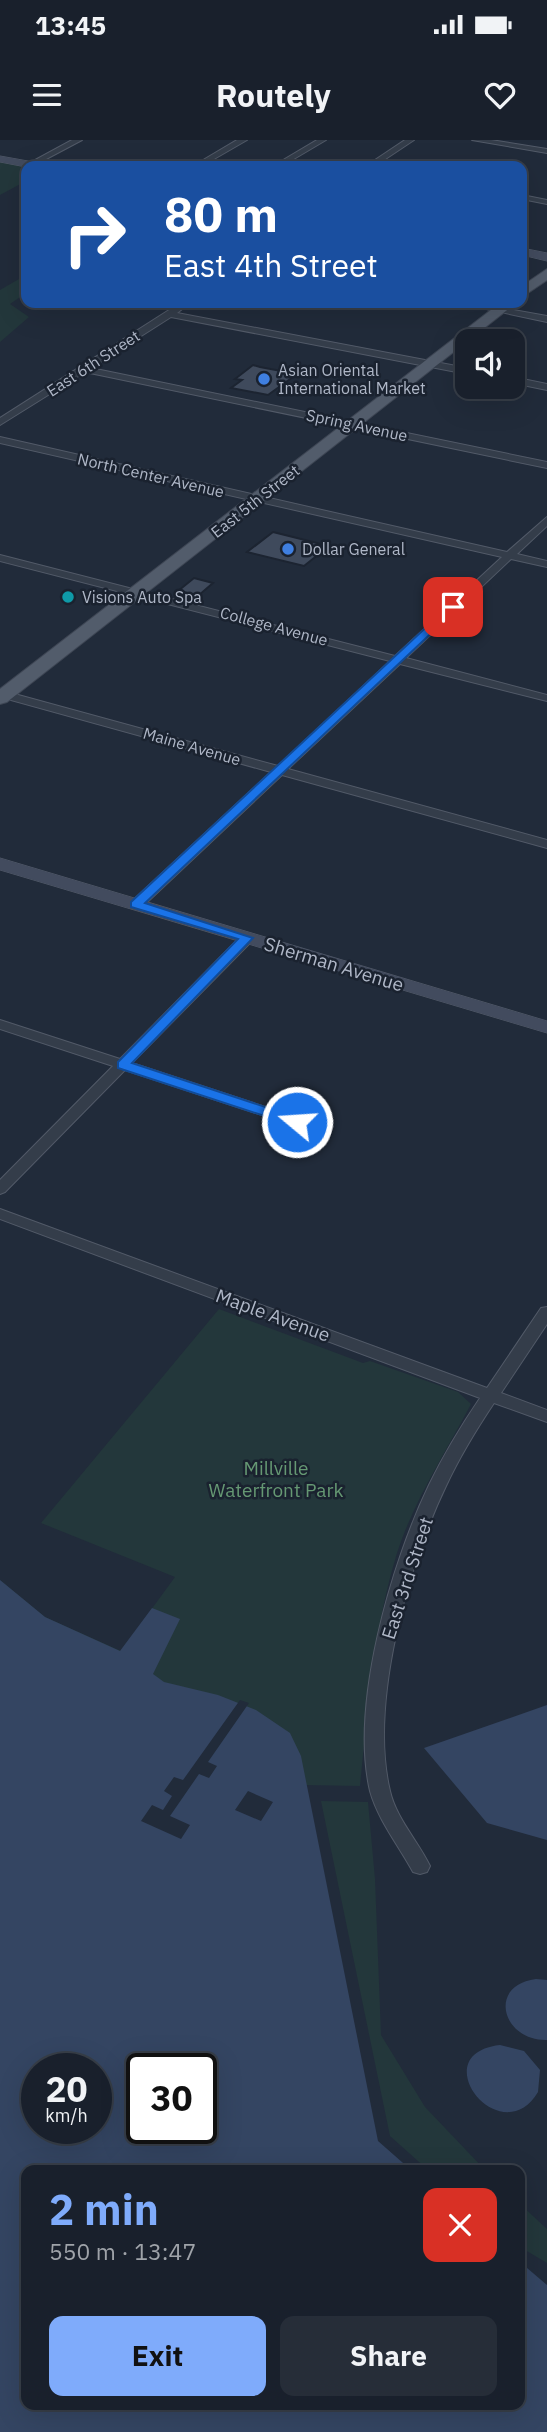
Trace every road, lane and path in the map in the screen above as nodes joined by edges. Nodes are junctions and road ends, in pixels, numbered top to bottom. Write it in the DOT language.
graph roads {
  1 [pos="78,140"];
  2 [pos="243,140"];
  3 [pos="322,140"];
  4 [pos="410,140"];
  5 [pos="480,140"];
  6 [pos="547,151"];
  7 [pos="0,159"];
  8 [pos="41,161"];
  9 [pos="206,161"];
  10 [pos="286,161"];
  11 [pos="378,161"];
  12 [pos="21,163"];
  13 [pos="527,198"];
  14 [pos="547,202"];
  15 [pos="527,254"];
  16 [pos="547,257"];
  17 [pos="547,273"];
  18 [pos="527,289"];
  19 [pos="179,308"];
  20 [pos="502,308"];
  21 [pos="511,308"];
  22 [pos="170,314"];
  23 [pos="547,319"];
  24 [pos="430,364"];
  25 [pos="85,369"];
  26 [pos="455,369"];
  27 [pos="525,382"];
  28 [pos="547,387"];
  29 [pos="0,422"];
  30 [pos="354,424"];
  31 [pos="0,440"];
  32 [pos="547,465"];
  33 [pos="257,499"];
  34 [pos="547,520"];
  35 [pos="510,555"];
  36 [pos="0,558"];
  37 [pos="547,564"];
  38 [pos="137,592"];
  39 [pos="397,659"];
  40 [pos="2,695"];
  41 [pos="547,698"];
  42 [pos="281,771"];
  43 [pos="547,844"];
  44 [pos="0,864"];
  45 [pos="136,905"];
  46 [pos="247,938"];
  47 [pos="0,1024"];
  48 [pos="547,1027"];
  49 [pos="123,1065"];
  50 [pos="297,1122"];
  51 [pos="0,1189"];
  52 [pos="0,1214"];
  53 [pos="547,1312"];
  54 [pos="491,1396"];
  55 [pos="547,1416"];
  56 [pos="420,1866"];
  1 -- 8 [label="street"];
  2 -- 9 [label="street"];
  3 -- 10 [label="street"];
  4 -- 11 [label="street"];
  5 -- 6 [label="street"];
  7 -- 12 [label="street"];
  13 -- 14 [label="street"];
  15 -- 16 [label="street"];
  17 -- 18 [label="main road"];
  19 -- 22 [label="street, East 6th Street"];
  20 -- 24 [label="main road, East 5th Street"];
  21 -- 23 [label="street"];
  22 -- 24 [label="street"];
  22 -- 25 [label="street, East 6th Street"];
  24 -- 26 [label="street"];
  24 -- 30 [label="main road, East 5th Street"];
  25 -- 29 [label="street, East 6th Street"];
  25 -- 30 [label="street, Spring Avenue"];
  27 -- 28 [label="street"];
  30 -- 32 [label="street, Spring Avenue"];
  30 -- 33 [label="main road, East 5th Street"];
  31 -- 33 [label="street, North Center Avenue"];
  33 -- 35 [label="street, North Center Avenue"];
  33 -- 38 [label="main road, East 5th Street"];
  34 -- 35 [label="street"];
  35 -- 37 [label="street, North Center Avenue"];
  35 -- 39 [label="street"];
  36 -- 38 [label="street, College Avenue"];
  38 -- 39 [label="street, College Avenue"];
  38 -- 40 [label="main road, East 5th Street"];
  39 -- 41 [label="street, College Avenue"];
  39 -- 42 [label="street"];
  40 -- 42 [label="street, Maine Avenue"];
  42 -- 43 [label="street, Maine Avenue"];
  42 -- 45 [label="street"];
  44 -- 45 [label="street, Sherman Avenue"];
  45 -- 46 [label="street, Sherman Avenue"];
  46 -- 48 [label="street, Sherman Avenue"];
  46 -- 49 [label="street"];
  47 -- 49 [label="street"];
  49 -- 50 [label="street"];
  49 -- 51 [label="street"];
  52 -- 54 [label="street, Maple Avenue"];
  53 -- 54 [label="street, East 3rd Street"];
  54 -- 55 [label="street, Maple Avenue"];
  54 -- 56 [label="street, East 3rd Street"];
}
